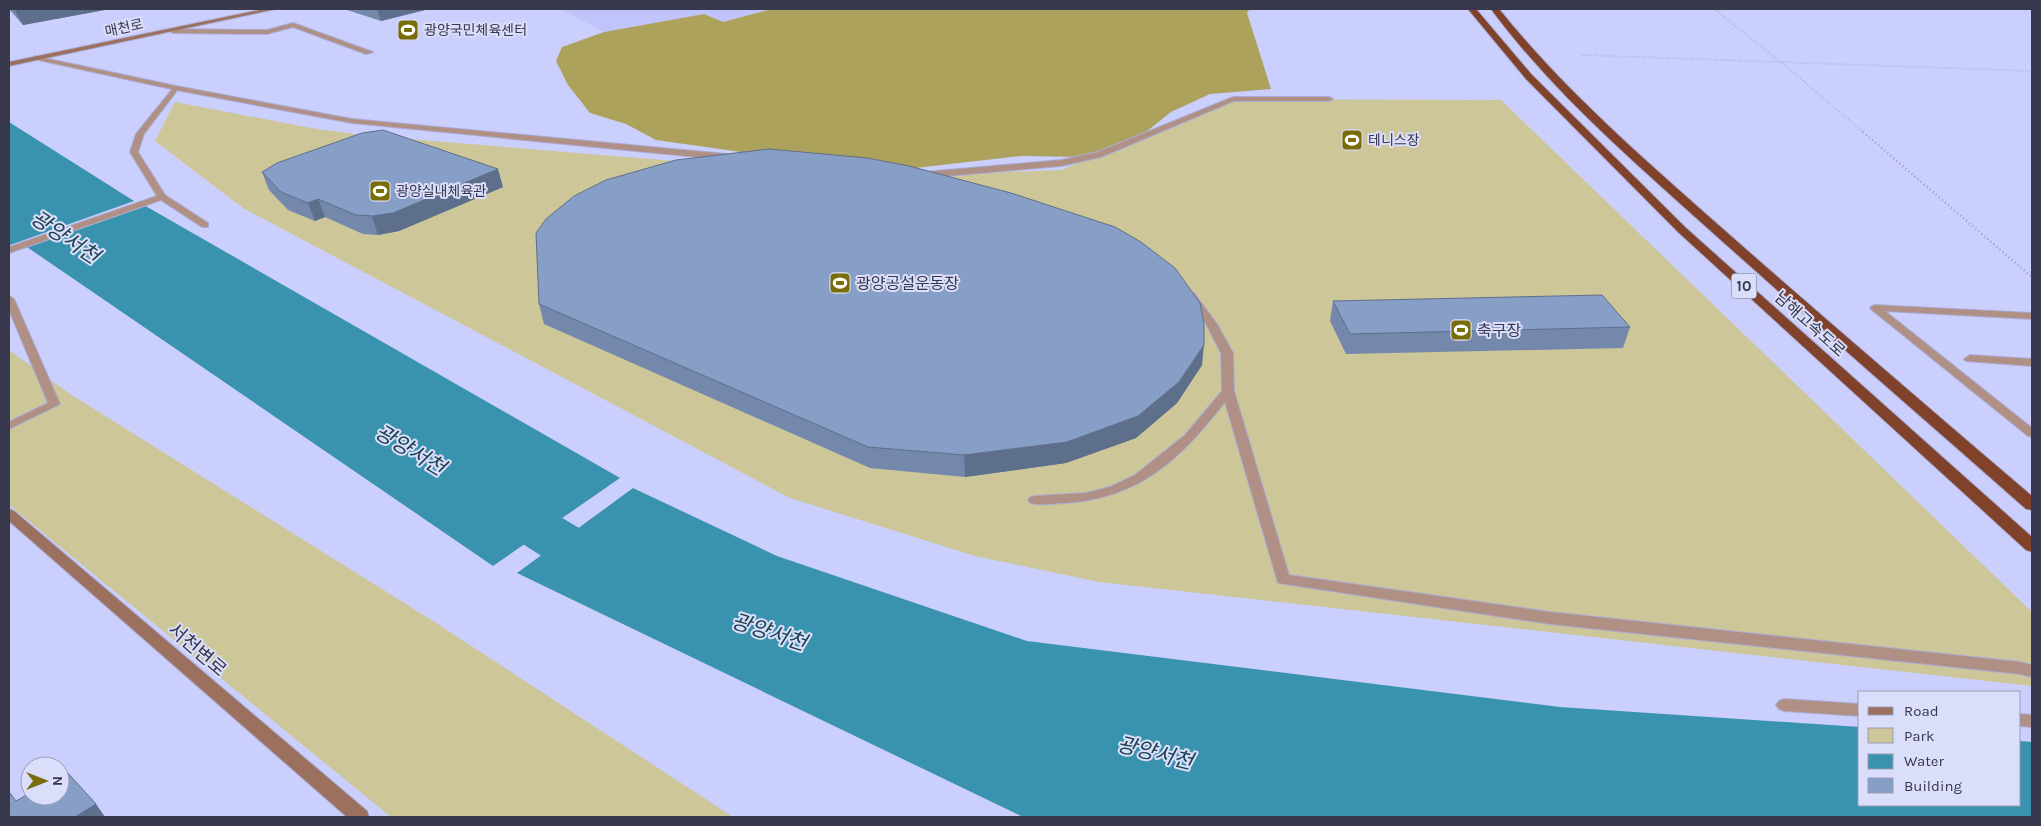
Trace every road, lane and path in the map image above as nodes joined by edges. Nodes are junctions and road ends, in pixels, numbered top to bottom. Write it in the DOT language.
graph roads {
  1 [pos="273,9"];
  2 [pos="1472,9"];
  3 [pos="1495,9"];
  4 [pos="1714,9"];
  5 [pos="259,10"];
  6 [pos="173,31"];
  7 [pos="370,52"];
  8 [pos="1582,55"];
  9 [pos="38,58"];
  10 [pos="1782,63"];
  11 [pos="9,64"];
  12 [pos="2032,71"];
  13 [pos="176,88"];
  14 [pos="1329,99"];
  15 [pos="738,158"];
  16 [pos="943,186"];
  17 [pos="162,197"];
  18 [pos="205,225"];
  19 [pos="9,250"];
  20 [pos="2032,276"];
  21 [pos="1183,287"];
  22 [pos="9,299"];
  23 [pos="2032,316"];
  24 [pos="1970,359"];
  25 [pos="2032,363"];
  26 [pos="1228,390"];
  27 [pos="9,426"];
  28 [pos="2032,434"];
  29 [pos="1035,500"];
  30 [pos="2032,505"];
  31 [pos="9,514"];
  32 [pos="2032,546"];
  33 [pos="2032,671"];
  34 [pos="1784,706"];
  35 [pos="1858,710"];
  36 [pos="360,817"];
  1 -- 5 [label="street, 매천로"];
  2 -- 32 [label="highway, 남해고속도로 / 10"];
  3 -- 30 [label="highway, 남해고속도로 / 10"];
  4 -- 10 [label="path"];
  5 -- 6 [label="street, 매천로"];
  6 -- 7 [label="street"];
  6 -- 9 [label="street, 매천로"];
  8 -- 10 [label="path"];
  9 -- 11 [label="street, 매천로"];
  9 -- 13 [label="street"];
  10 -- 12 [label="path"];
  10 -- 20 [label="path"];
  13 -- 15 [label="street"];
  13 -- 17 [label="lane"];
  14 -- 16 [label="street"];
  17 -- 18 [label="lane"];
  17 -- 19 [label="lane"];
  21 -- 26 [label="street"];
  22 -- 27 [label="lane"];
  23 -- 28 [label="lane"];
  24 -- 25 [label="street"];
  26 -- 29 [label="street"];
  26 -- 33 [label="street"];
  31 -- 36 [label="street, 서천변로"];
  34 -- 35 [label="lane"];
}
